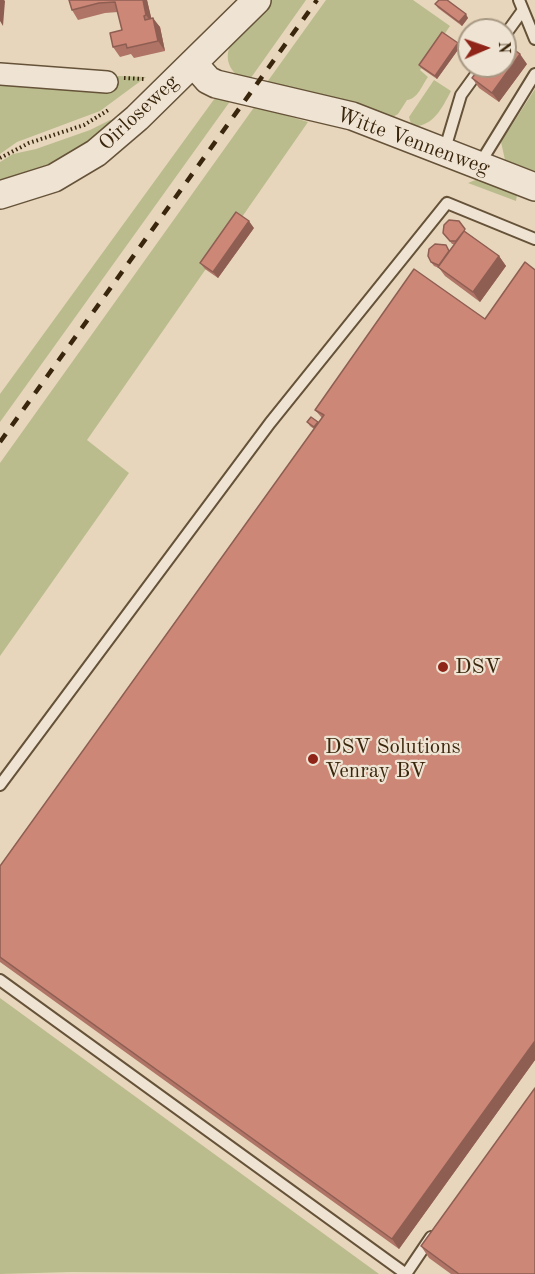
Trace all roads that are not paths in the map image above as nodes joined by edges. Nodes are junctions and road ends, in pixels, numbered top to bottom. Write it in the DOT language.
graph roads {
  1 [pos="257,0"];
  2 [pos="521,5"];
  3 [pos="535,39"];
  4 [pos="193,63"];
  5 [pos="0,74"];
  6 [pos="535,74"];
  7 [pos="473,78"];
  8 [pos="107,82"];
  9 [pos="444,152"];
  10 [pos="479,165"];
  11 [pos="535,187"];
  12 [pos="0,195"];
  13 [pos="535,239"];
  14 [pos="0,785"];
  15 [pos="0,981"];
  16 [pos="440,1225"];
  1 -- 4 [label="street, Oirloseweg"];
  2 -- 3 [label="lane"];
  4 -- 9 [label="street, Witte Vennenweg"];
  4 -- 12 [label="street, Oirloseweg"];
  5 -- 8 [label="street"];
  6 -- 10 [label="lane"];
  7 -- 9 [label="lane"];
  9 -- 10 [label="street, Witte Vennenweg"];
  10 -- 11 [label="street, Witte Vennenweg"];
  13 -- 14 [label="lane"];
  15 -- 16 [label="lane"];
}
